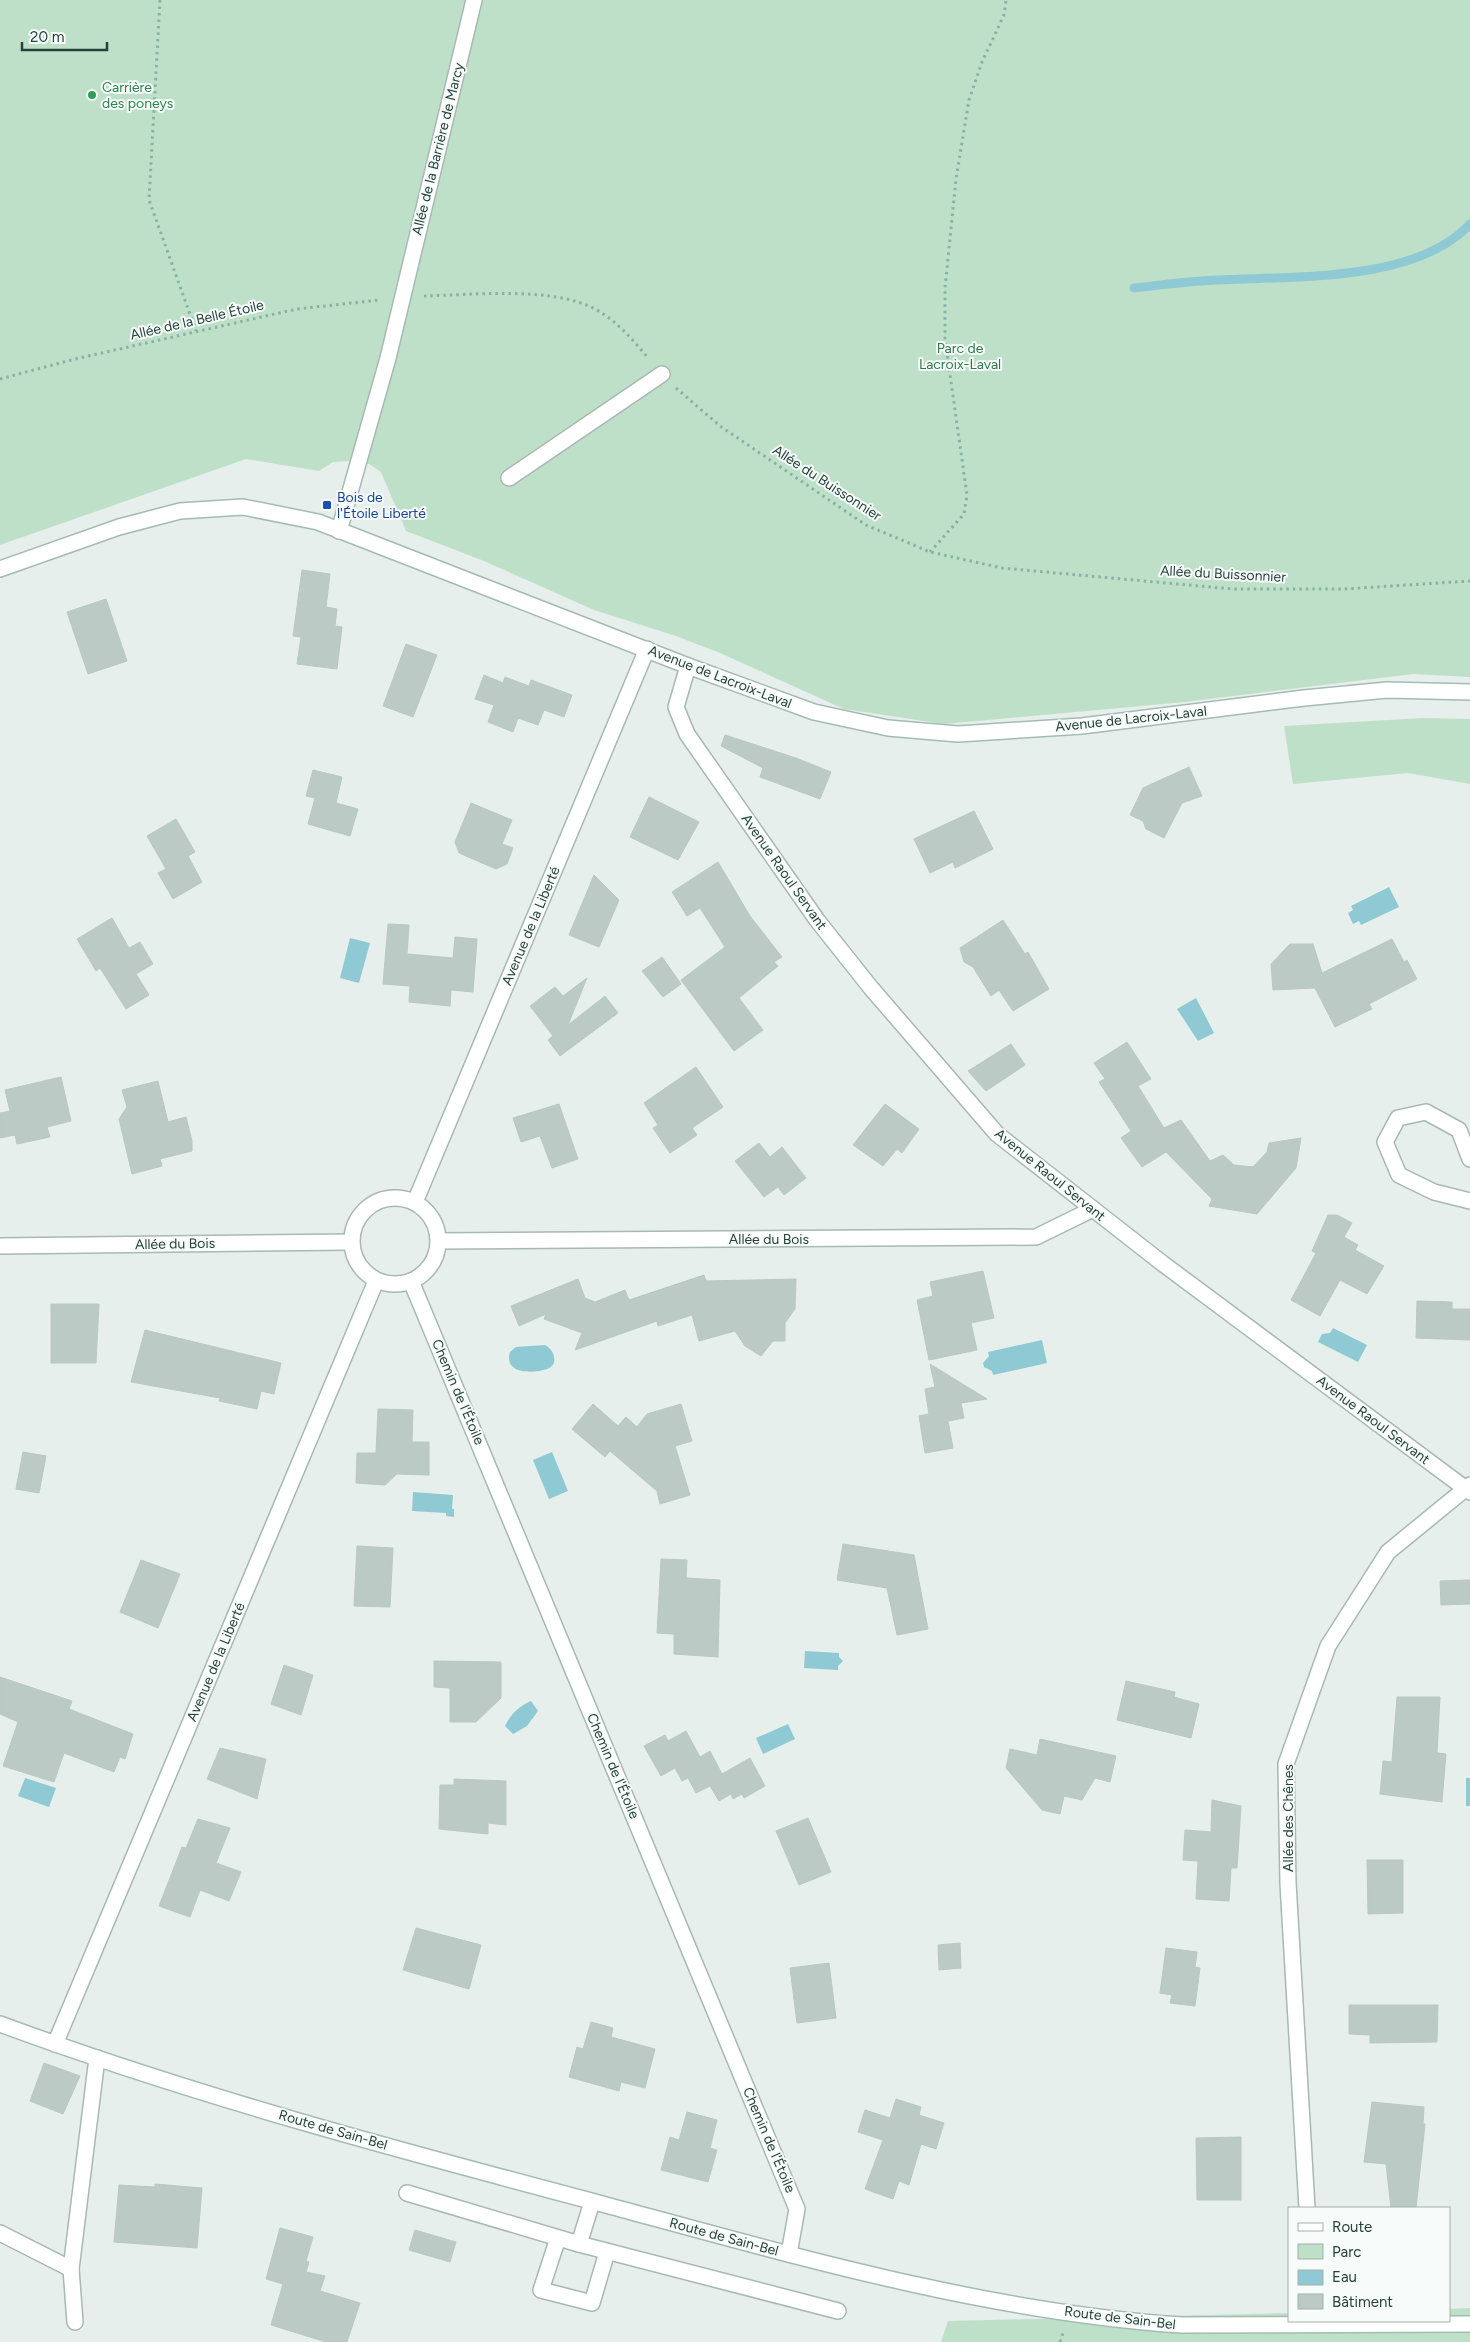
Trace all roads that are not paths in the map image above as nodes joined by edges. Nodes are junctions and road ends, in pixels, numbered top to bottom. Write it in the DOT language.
graph roads {
  1 [pos="474,0"];
  2 [pos="662,374"];
  3 [pos="509,478"];
  4 [pos="339,531"];
  5 [pos="0,569"];
  6 [pos="647,649"];
  7 [pos="688,666"];
  8 [pos="1470,692"];
  9 [pos="1470,1159"];
  10 [pos="414,1202"];
  11 [pos="1470,1202"];
  12 [pos="1093,1210"];
  13 [pos="438,1240"];
  14 [pos="351,1242"];
  15 [pos="0,1246"];
  16 [pos="376,1281"];
  17 [pos="411,1281"];
  18 [pos="1468,1488"];
  19 [pos="0,2024"];
  20 [pos="55,2044"];
  21 [pos="97,2058"];
  22 [pos="407,2193"];
  23 [pos="592,2202"];
  24 [pos="1307,2207"];
  25 [pos="0,2233"];
  26 [pos="558,2238"];
  27 [pos="579,2244"];
  28 [pos="607,2252"];
  29 [pos="789,2254"];
  30 [pos="71,2269"];
  31 [pos="838,2311"];
  32 [pos="75,2322"];
  33 [pos="1314,2323"];
  34 [pos="1470,2324"];
  1 -- 4 [label="street, Allée de la Barrière de Marcy"];
  2 -- 3 [label="street"];
  4 -- 5 [label="street, Avenue de Lacroix-Laval"];
  4 -- 6 [label="street, Avenue de Lacroix-Laval"];
  6 -- 7 [label="street, Avenue de Lacroix-Laval"];
  6 -- 10 [label="street, Avenue de la Liberté"];
  7 -- 8 [label="street, Avenue de Lacroix-Laval"];
  7 -- 12 [label="street, Avenue Raoul Servant"];
  9 -- 11 [label="street"];
  10 -- 13 [label="street"];
  10 -- 14 [label="street"];
  12 -- 13 [label="street, Allée du Bois"];
  12 -- 18 [label="street, Avenue Raoul Servant"];
  13 -- 17 [label="street"];
  14 -- 15 [label="street, Allée du Bois"];
  14 -- 16 [label="street"];
  16 -- 17 [label="street"];
  16 -- 20 [label="street, Avenue de la Liberté"];
  17 -- 29 [label="street, Chemin de l'Étoile"];
  18 -- 24 [label="street, Allée des Chênes"];
  19 -- 20 [label="street, Route de Sain-Bel"];
  20 -- 21 [label="street, Route de Sain-Bel"];
  21 -- 23 [label="street, Route de Sain-Bel"];
  21 -- 30 [label="street"];
  22 -- 26 [label="street"];
  23 -- 27 [label="street"];
  23 -- 29 [label="street, Route de Sain-Bel"];
  25 -- 30 [label="street"];
  26 -- 27 [label="street"];
  26 -- 28 [label="street"];
  27 -- 28 [label="street"];
  28 -- 31 [label="street"];
  29 -- 33 [label="street, Route de Sain-Bel"];
  30 -- 32 [label="street"];
  33 -- 34 [label="street, Route de Sain-Bel"];
}
